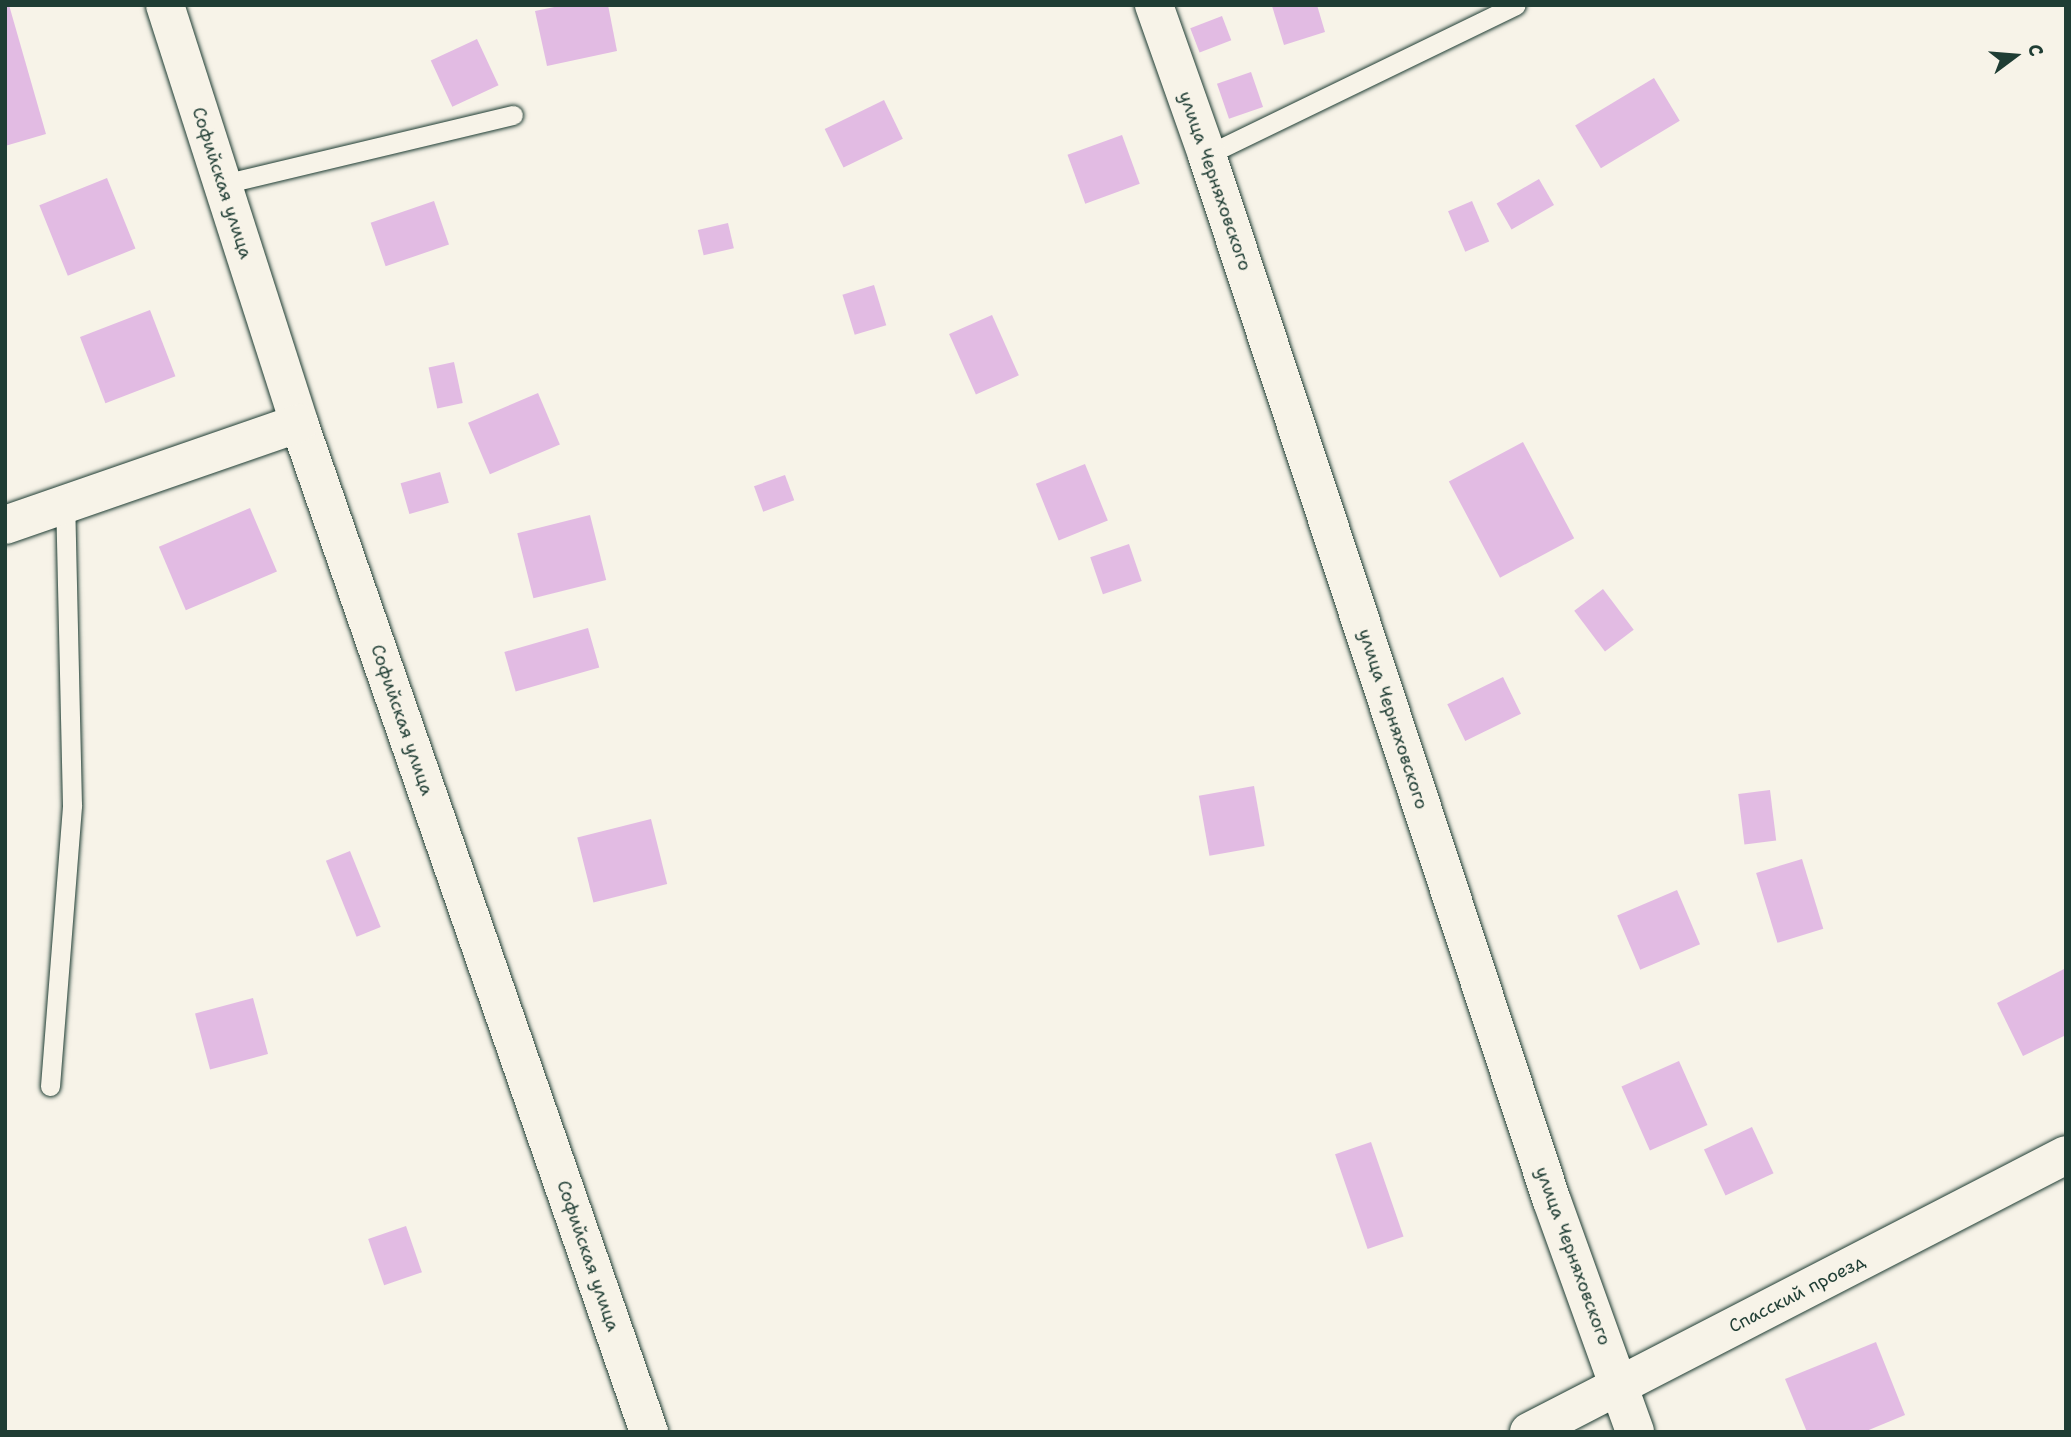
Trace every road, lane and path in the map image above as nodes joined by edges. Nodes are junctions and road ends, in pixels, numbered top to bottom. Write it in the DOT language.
graph roads {
  1 [pos="165,5"];
  2 [pos="1154,5"];
  3 [pos="1517,5"];
  4 [pos="513,115"];
  5 [pos="1207,155"];
  6 [pos="222,184"];
  7 [pos="299,423"];
  8 [pos="65,507"];
  9 [pos="5,525"];
  10 [pos="50,1086"];
  11 [pos="2066,1156"];
  12 [pos="1619,1385"];
  13 [pos="649,1432"];
  14 [pos="1529,1432"];
  15 [pos="1635,1432"];
  1 -- 6 [label="street, Софийская улица"];
  2 -- 5 [label="street, улица Черняховского"];
  3 -- 5 [label="lane"];
  4 -- 6 [label="lane"];
  5 -- 12 [label="street, улица Черняховского"];
  6 -- 7 [label="street, Софийская улица"];
  7 -- 8 [label="street"];
  7 -- 13 [label="street, Софийская улица"];
  8 -- 9 [label="street"];
  8 -- 10 [label="lane"];
  11 -- 12 [label="street, Спасский проезд"];
  12 -- 14 [label="street, Спасский проезд"];
  12 -- 15 [label="street, улица Черняховского"];
}
